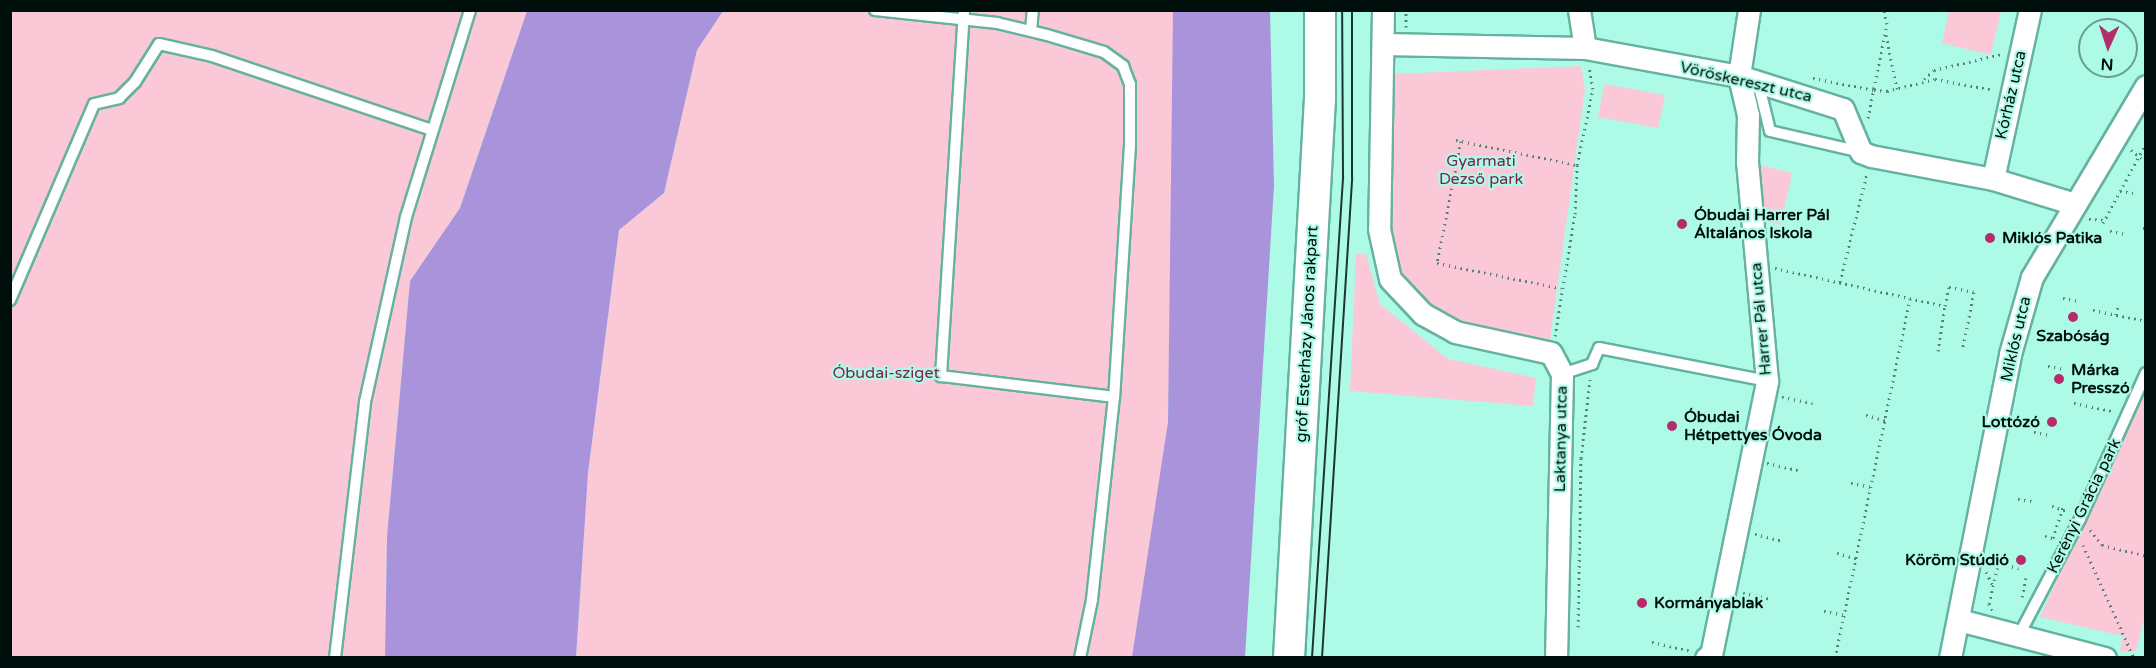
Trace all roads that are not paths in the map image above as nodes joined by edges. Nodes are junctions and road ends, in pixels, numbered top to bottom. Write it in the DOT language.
graph roads {
  1 [pos="470,10"];
  2 [pos="875,10"];
  3 [pos="1033,10"];
  4 [pos="1320,10"];
  5 [pos="1383,10"];
  6 [pos="1579,10"];
  7 [pos="1749,10"];
  8 [pos="2030,10"];
  9 [pos="964,14"];
  10 [pos="1031,31"];
  11 [pos="1383,44"];
  12 [pos="1585,48"];
  13 [pos="1748,79"];
  14 [pos="2145,86"];
  15 [pos="432,130"];
  16 [pos="1866,154"];
  17 [pos="1993,179"];
  18 [pos="2075,204"];
  19 [pos="10,300"];
  20 [pos="2145,373"];
  21 [pos="1562,374"];
  22 [pos="1766,387"];
  23 [pos="1114,397"];
  24 [pos="1959,620"];
  25 [pos="2018,637"];
  26 [pos="335,657"];
  27 [pos="1080,657"];
  28 [pos="1289,657"];
  29 [pos="1556,657"];
  30 [pos="1706,657"];
  31 [pos="1950,657"];
  32 [pos="2105,657"];
  1 -- 15 [label="lane"];
  2 -- 9 [label="lane"];
  3 -- 10 [label="lane"];
  4 -- 28 [label="main road, gróf Esterházy János rakpart"];
  5 -- 11 [label="street"];
  6 -- 12 [label="street"];
  7 -- 13 [label="street, Harrer Pál utca"];
  8 -- 17 [label="street, Kórház utca"];
  9 -- 10 [label="lane"];
  9 -- 23 [label="lane"];
  10 -- 23 [label="lane"];
  11 -- 12 [label="street, Vöröskereszt utca"];
  11 -- 21 [label="street, Laktanya utca"];
  12 -- 13 [label="street, Vöröskereszt utca"];
  13 -- 16 [label="street, Vöröskereszt utca"];
  13 -- 16 [label="lane"];
  13 -- 22 [label="street, Harrer Pál utca"];
  14 -- 18 [label="street, Miklós utca"];
  15 -- 19 [label="lane"];
  15 -- 26 [label="lane"];
  16 -- 17 [label="street"];
  17 -- 18 [label="street"];
  18 -- 24 [label="street, Miklós utca"];
  20 -- 25 [label="lane, Kerényi Grácia park"];
  21 -- 22 [label="lane"];
  21 -- 29 [label="street, Laktanya utca"];
  22 -- 30 [label="street, Harrer Pál utca"];
  23 -- 27 [label="lane"];
  24 -- 25 [label="street"];
  24 -- 31 [label="street, Miklós utca"];
  25 -- 32 [label="street"];
}
